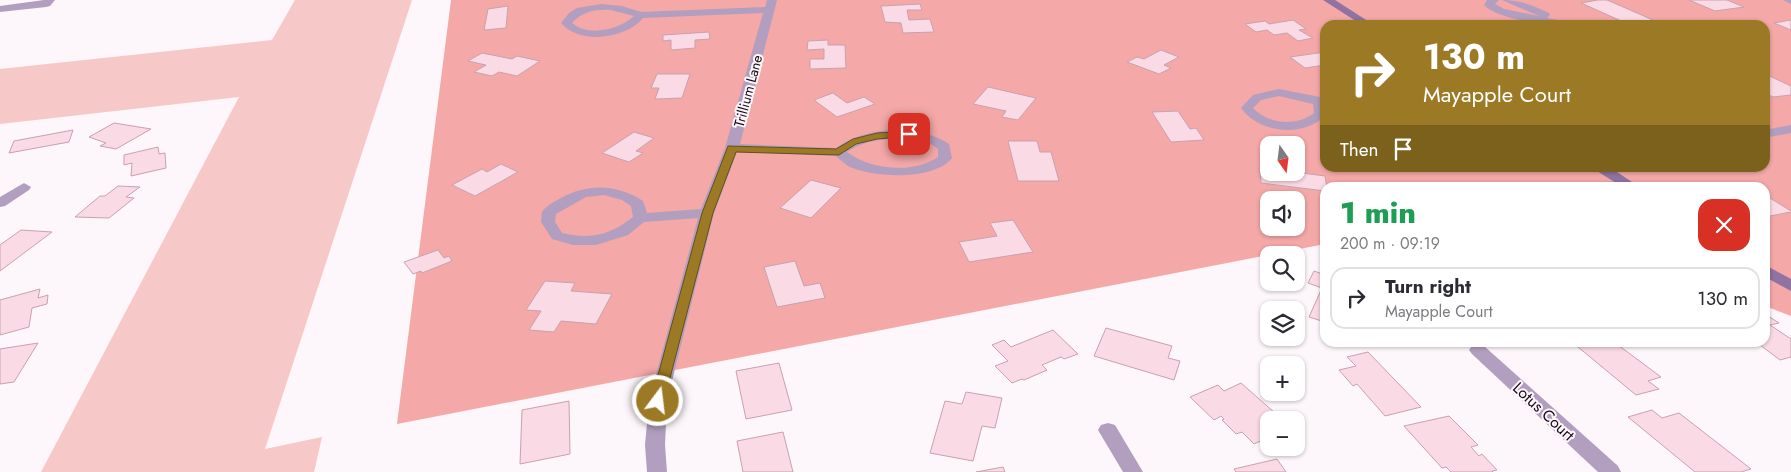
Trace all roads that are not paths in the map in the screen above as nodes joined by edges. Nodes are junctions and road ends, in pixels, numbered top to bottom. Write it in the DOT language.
graph roads {
  1 [pos="50,0"];
  2 [pos="1328,0"];
  3 [pos="1494,0"];
  4 [pos="1507,0"];
  5 [pos="771,5"];
  6 [pos="0,8"];
  7 [pos="640,15"];
  8 [pos="1361,20"];
  9 [pos="1542,20"];
  10 [pos="1553,20"];
  11 [pos="1320,101"];
  12 [pos="1320,114"];
  13 [pos="1791,130"];
  14 [pos="1771,133"];
  15 [pos="732,148"];
  16 [pos="839,152"];
  17 [pos="1608,172"];
  18 [pos="1624,182"];
  19 [pos="24,186"];
  20 [pos="0,202"];
  21 [pos="707,213"];
  22 [pos="640,218"];
  23 [pos="1770,273"];
  24 [pos="1791,286"];
  25 [pos="1478,350"];
  26 [pos="1108,430"];
  27 [pos="657,472"];
  28 [pos="1133,472"];
  29 [pos="1611,472"];
  1 -- 6 [label="street"];
  2 -- 8 [label="street"];
  3 -- 9 [label="street"];
  4 -- 10 [label="street"];
  5 -- 7 [label="street"];
  5 -- 15 [label="street, Trillium Lane"];
  7 -- 7 [label="street"];
  11 -- 12 [label="street"];
  13 -- 14 [label="street"];
  15 -- 16 [label="street"];
  15 -- 21 [label="street, Trillium Lane"];
  16 -- 16 [label="street"];
  17 -- 18 [label="street"];
  19 -- 20 [label="street"];
  21 -- 22 [label="street"];
  21 -- 27 [label="street, Trillium Lane"];
  22 -- 22 [label="street"];
  23 -- 24 [label="street"];
  25 -- 29 [label="street, Lotus Court"];
  26 -- 28 [label="street"];
}
